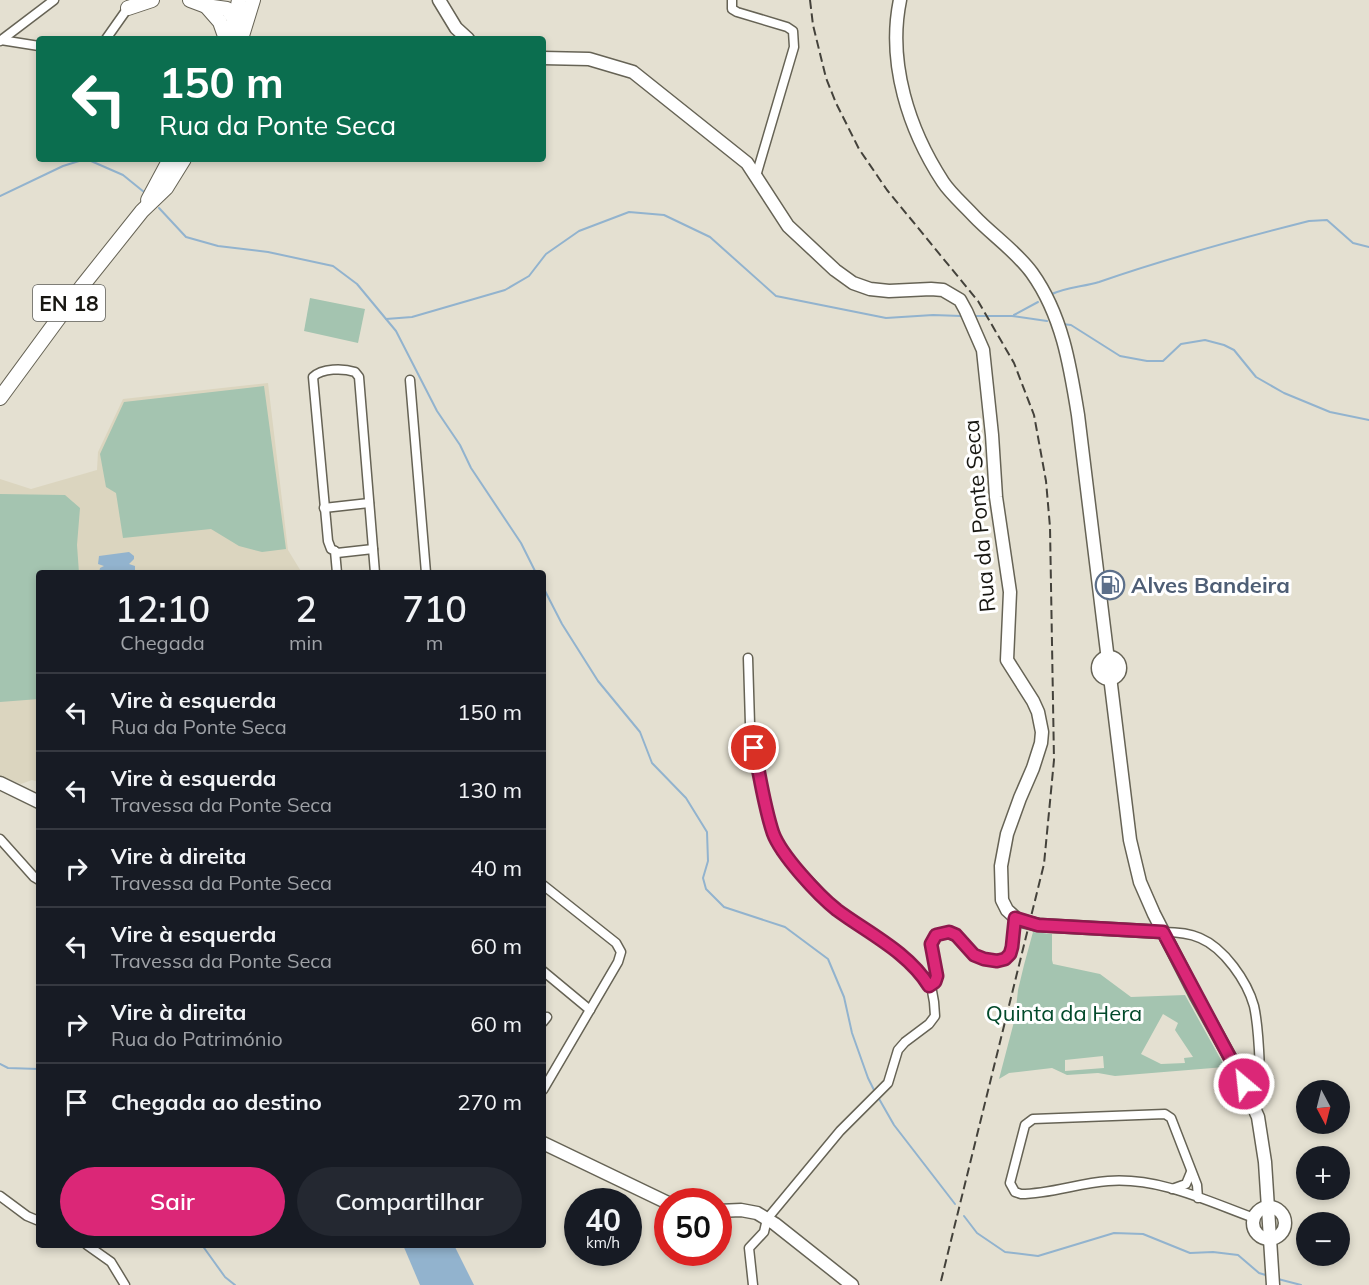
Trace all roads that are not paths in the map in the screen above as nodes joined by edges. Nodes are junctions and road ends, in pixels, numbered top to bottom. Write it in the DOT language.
graph roads {
  1 [pos="54,0"];
  2 [pos="152,0"];
  3 [pos="190,0"];
  4 [pos="239,0"];
  5 [pos="253,0"];
  6 [pos="439,0"];
  7 [pos="732,0"];
  8 [pos="900,0"];
  9 [pos="131,4"];
  10 [pos="226,4"];
  11 [pos="206,6"];
  12 [pos="248,15"];
  13 [pos="235,20"];
  14 [pos="220,22"];
  15 [pos="108,36"];
  16 [pos="226,36"];
  17 [pos="228,36"];
  18 [pos="240,36"];
  19 [pos="242,36"];
  20 [pos="465,36"];
  21 [pos="1,40"];
  22 [pos="36,46"];
  23 [pos="546,58"];
  24 [pos="168,162"];
  25 [pos="182,162"];
  26 [pos="756,176"];
  27 [pos="142,211"];
  28 [pos="410,380"];
  29 [pos="0,398"];
  30 [pos="369,503"];
  31 [pos="324,508"];
  32 [pos="373,549"];
  33 [pos="335,551"];
  34 [pos="337,570"];
  35 [pos="375,570"];
  36 [pos="426,570"];
  37 [pos="748,658"];
  38 [pos="0,783"];
  39 [pos="36,801"];
  40 [pos="0,839"];
  41 [pos="36,878"];
  42 [pos="546,887"];
  43 [pos="1017,919"];
  44 [pos="1163,932"];
  45 [pos="546,973"];
  46 [pos="929,986"];
  47 [pos="590,1010"];
  48 [pos="547,1074"];
  49 [pos="1253,1103"];
  50 [pos="546,1144"];
  51 [pos="1191,1172"];
  52 [pos="1172,1189"];
  53 [pos="0,1196"];
  54 [pos="654,1196"];
  55 [pos="1198,1198"];
  56 [pos="1267,1207"];
  57 [pos="732,1210"];
  58 [pos="1254,1218"];
  59 [pos="767,1219"];
  60 [pos="36,1220"];
  61 [pos="1269,1239"];
  62 [pos="91,1248"];
  63 [pos="1273,1280"];
  64 [pos="125,1285"];
  65 [pos="753,1285"];
  66 [pos="852,1285"];
  1 -- 21 [label="street"];
  2 -- 9 [label="main road"];
  3 -- 11 [label="main road"];
  4 -- 13 [label="main road"];
  5 -- 12 [label="main road"];
  6 -- 20 [label="street"];
  7 -- 26 [label="street"];
  8 -- 44 [label="street"];
  9 -- 15 [label="street"];
  10 -- 11 [label="main road"];
  10 -- 13 [label="main road"];
  11 -- 14 [label="main road"];
  12 -- 13 [label="main road"];
  12 -- 19 [label="main road"];
  13 -- 14 [label="main road"];
  13 -- 17 [label="main road"];
  13 -- 18 [label="main road"];
  14 -- 16 [label="main road"];
  21 -- 22 [label="street"];
  23 -- 26 [label="street, Rua da Ponte Seca"];
  24 -- 27 [label="main road, EN 18"];
  25 -- 27 [label="main road, EN 18"];
  26 -- 43 [label="street, Rua da Ponte Seca"];
  27 -- 29 [label="main road, EN 18"];
  28 -- 36 [label="street"];
  30 -- 31 [label="street"];
  30 -- 31 [label="street"];
  30 -- 32 [label="street"];
  31 -- 33 [label="street"];
  32 -- 33 [label="street"];
  32 -- 35 [label="street"];
  33 -- 34 [label="street"];
  37 -- 46 [label="street"];
  38 -- 39 [label="street"];
  40 -- 41 [label="street"];
  42 -- 47 [label="street"];
  43 -- 44 [label="street, bridge"];
  43 -- 46 [label="street"];
  44 -- 49 [label="street"];
  44 -- 49 [label="street"];
  45 -- 47 [label="street"];
  46 -- 59 [label="street"];
  47 -- 48 [label="street"];
  49 -- 56 [label="street"];
  50 -- 54 [label="street"];
  51 -- 52 [label="street"];
  51 -- 52 [label="street"];
  51 -- 55 [label="street"];
  52 -- 55 [label="street"];
  53 -- 60 [label="street"];
  55 -- 58 [label="street"];
  56 -- 58 [label="street"];
  56 -- 61 [label="street"];
  57 -- 59 [label="street"];
  58 -- 61 [label="street"];
  59 -- 65 [label="street"];
  59 -- 66 [label="street"];
  61 -- 63 [label="street"];
  62 -- 64 [label="street"];
}
